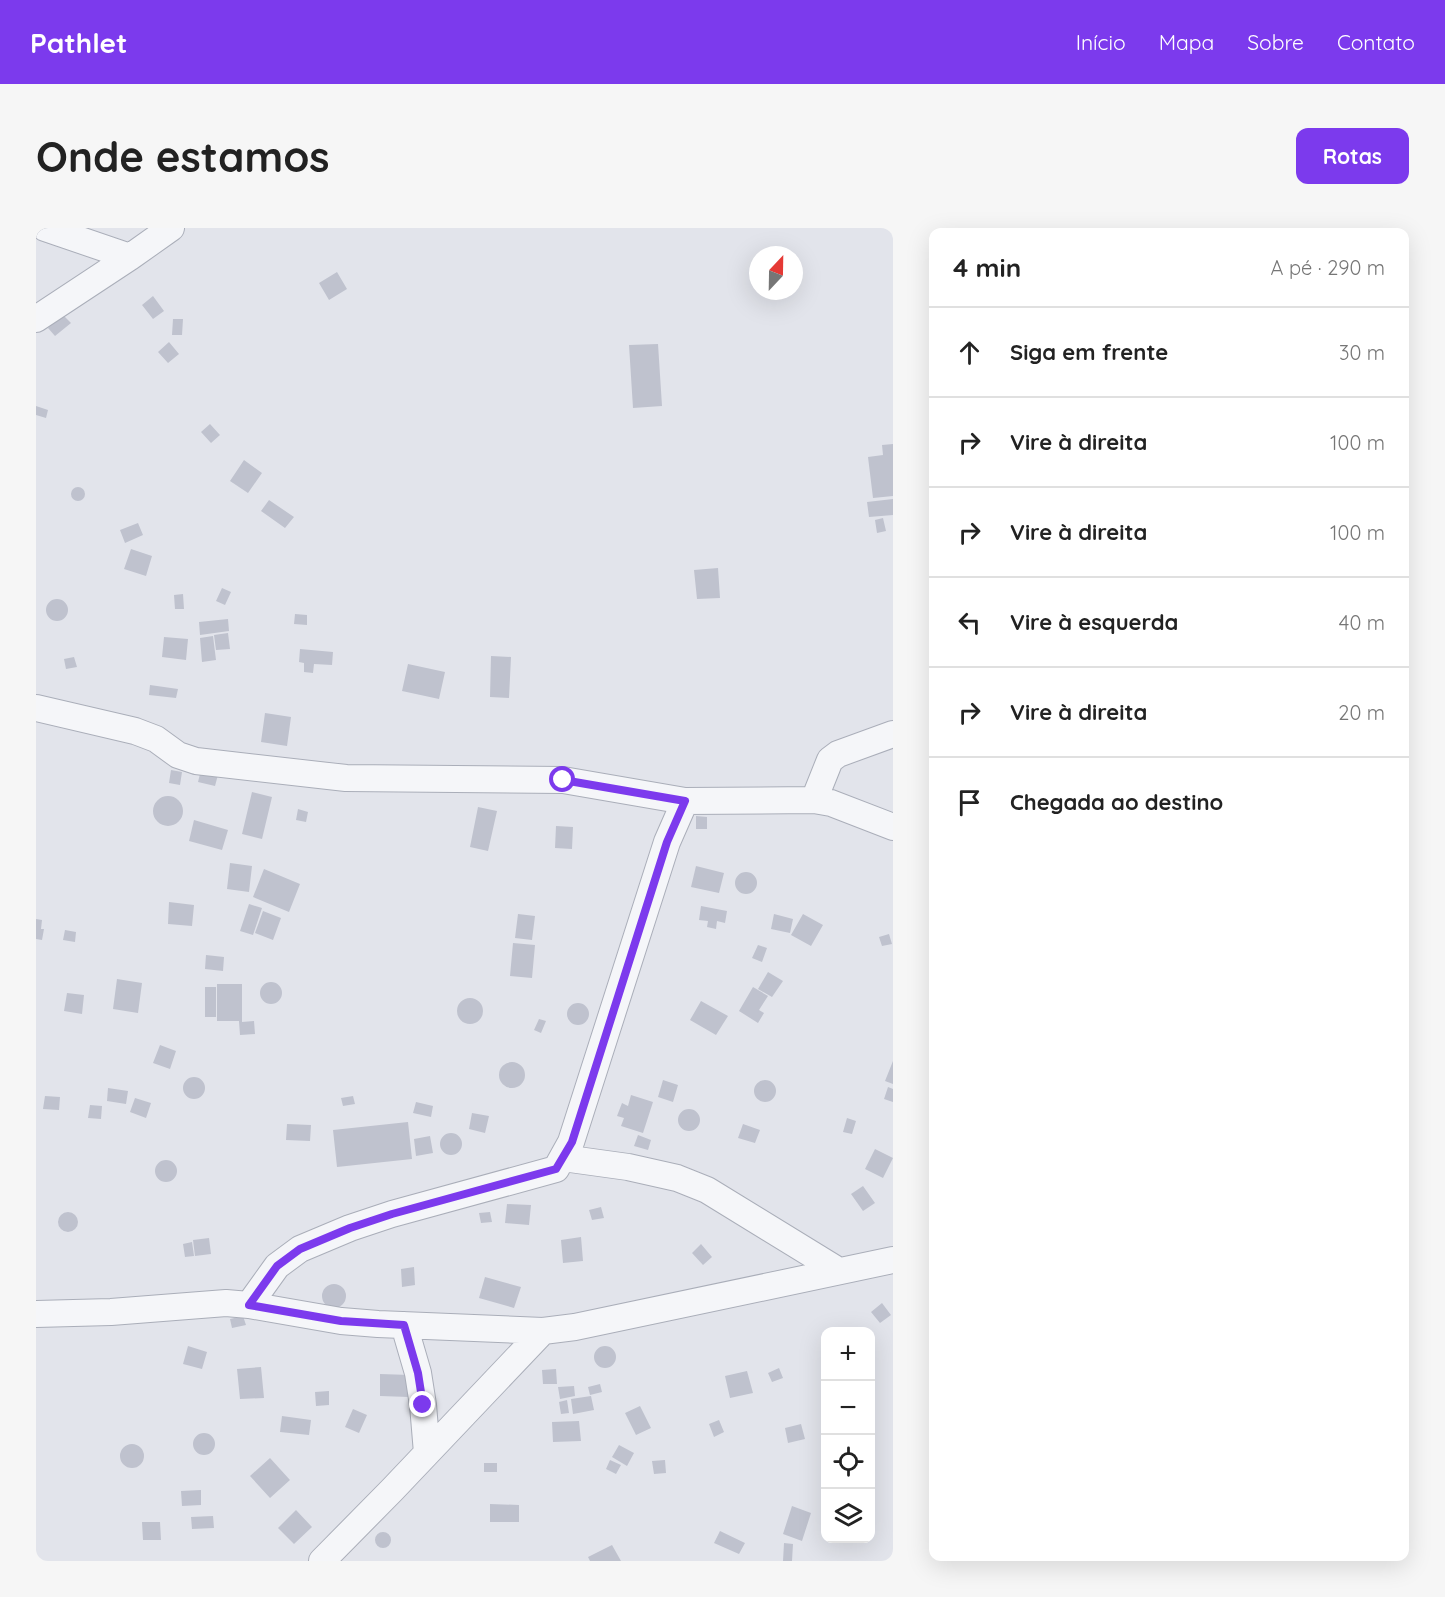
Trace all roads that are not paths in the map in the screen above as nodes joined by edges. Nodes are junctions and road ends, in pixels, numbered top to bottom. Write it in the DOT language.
graph roads {
  1 [pos="45,228"];
  2 [pos="171,228"];
  3 [pos="130,258"];
  4 [pos="36,319"];
  5 [pos="36,708"];
  6 [pos="893,734"];
  7 [pos="814,800"];
  8 [pos="685,801"];
  9 [pos="893,827"];
  10 [pos="564,1158"];
  11 [pos="893,1260"];
  12 [pos="839,1271"];
  13 [pos="249,1305"];
  14 [pos="36,1314"];
  15 [pos="404,1325"];
  16 [pos="543,1331"];
  17 [pos="427,1453"];
  18 [pos="322,1561"];
  1 -- 3 [label="street"];
  2 -- 3 [label="street"];
  3 -- 4 [label="street"];
  5 -- 8 [label="street"];
  6 -- 7 [label="street"];
  7 -- 8 [label="street"];
  7 -- 9 [label="street"];
  8 -- 10 [label="street"];
  10 -- 12 [label="street"];
  10 -- 13 [label="street"];
  11 -- 12 [label="street"];
  12 -- 16 [label="street"];
  13 -- 14 [label="street"];
  13 -- 15 [label="street"];
  15 -- 16 [label="street"];
  15 -- 17 [label="street"];
  16 -- 17 [label="street"];
  17 -- 18 [label="street"];
}
